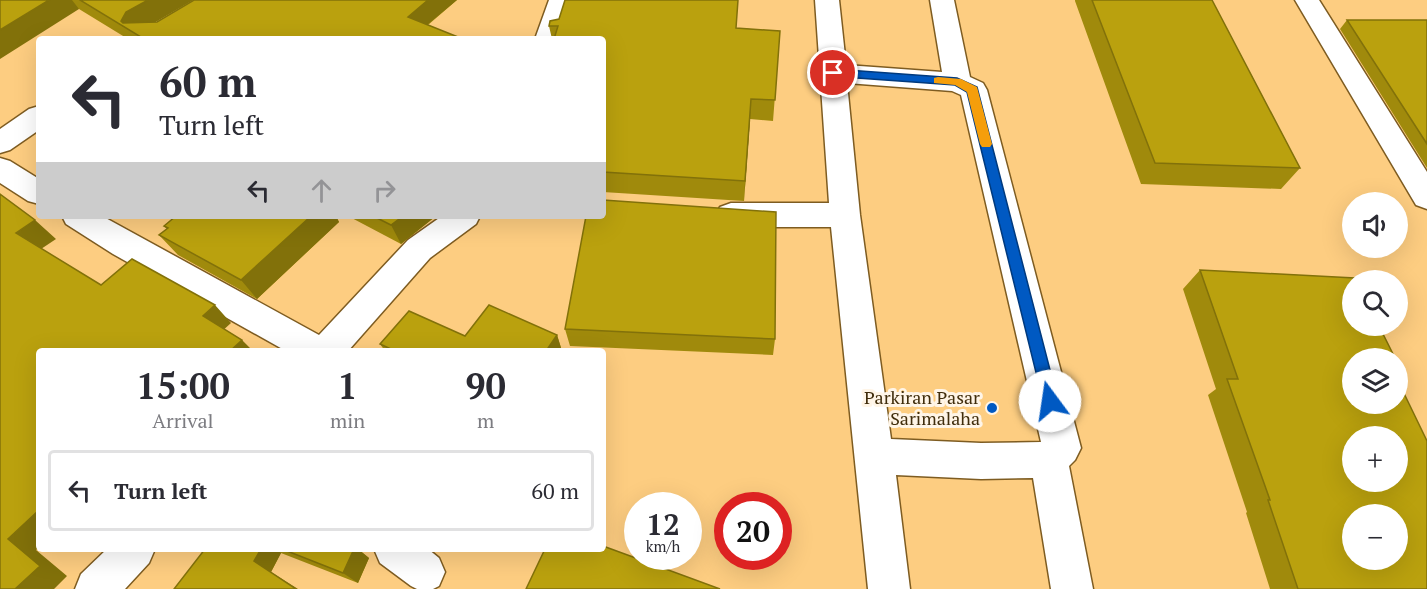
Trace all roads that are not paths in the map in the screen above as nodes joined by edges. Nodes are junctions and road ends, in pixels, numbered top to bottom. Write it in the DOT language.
graph roads {
  1 [pos="561,0"];
  2 [pos="827,0"];
  3 [pos="942,0"];
  4 [pos="1307,0"];
  5 [pos="549,36"];
  6 [pos="833,73"];
  7 [pos="957,82"];
  8 [pos="36,118"];
  9 [pos="0,143"];
  10 [pos="0,169"];
  11 [pos="36,191"];
  12 [pos="1427,196"];
  13 [pos="704,213"];
  14 [pos="845,215"];
  15 [pos="82,219"];
  16 [pos="461,219"];
  17 [pos="312,348"];
  18 [pos="329,348"];
  19 [pos="875,456"];
  20 [pos="1049,460"];
  21 [pos="132,552"];
  22 [pos="398,552"];
  23 [pos="425,572"];
  24 [pos="96,589"];
  25 [pos="889,589"];
  26 [pos="1072,589"];
  1 -- 5 [label="street"];
  2 -- 6 [label="street"];
  3 -- 7 [label="street"];
  4 -- 12 [label="street"];
  6 -- 7 [label="street"];
  6 -- 14 [label="street"];
  7 -- 20 [label="street"];
  8 -- 9 [label="street"];
  10 -- 11 [label="street"];
  13 -- 14 [label="street"];
  14 -- 19 [label="street"];
  15 -- 17 [label="street"];
  16 -- 18 [label="street"];
  19 -- 20 [label="street"];
  19 -- 25 [label="street"];
  20 -- 26 [label="street"];
  21 -- 24 [label="street"];
  22 -- 23 [label="street"];
}
